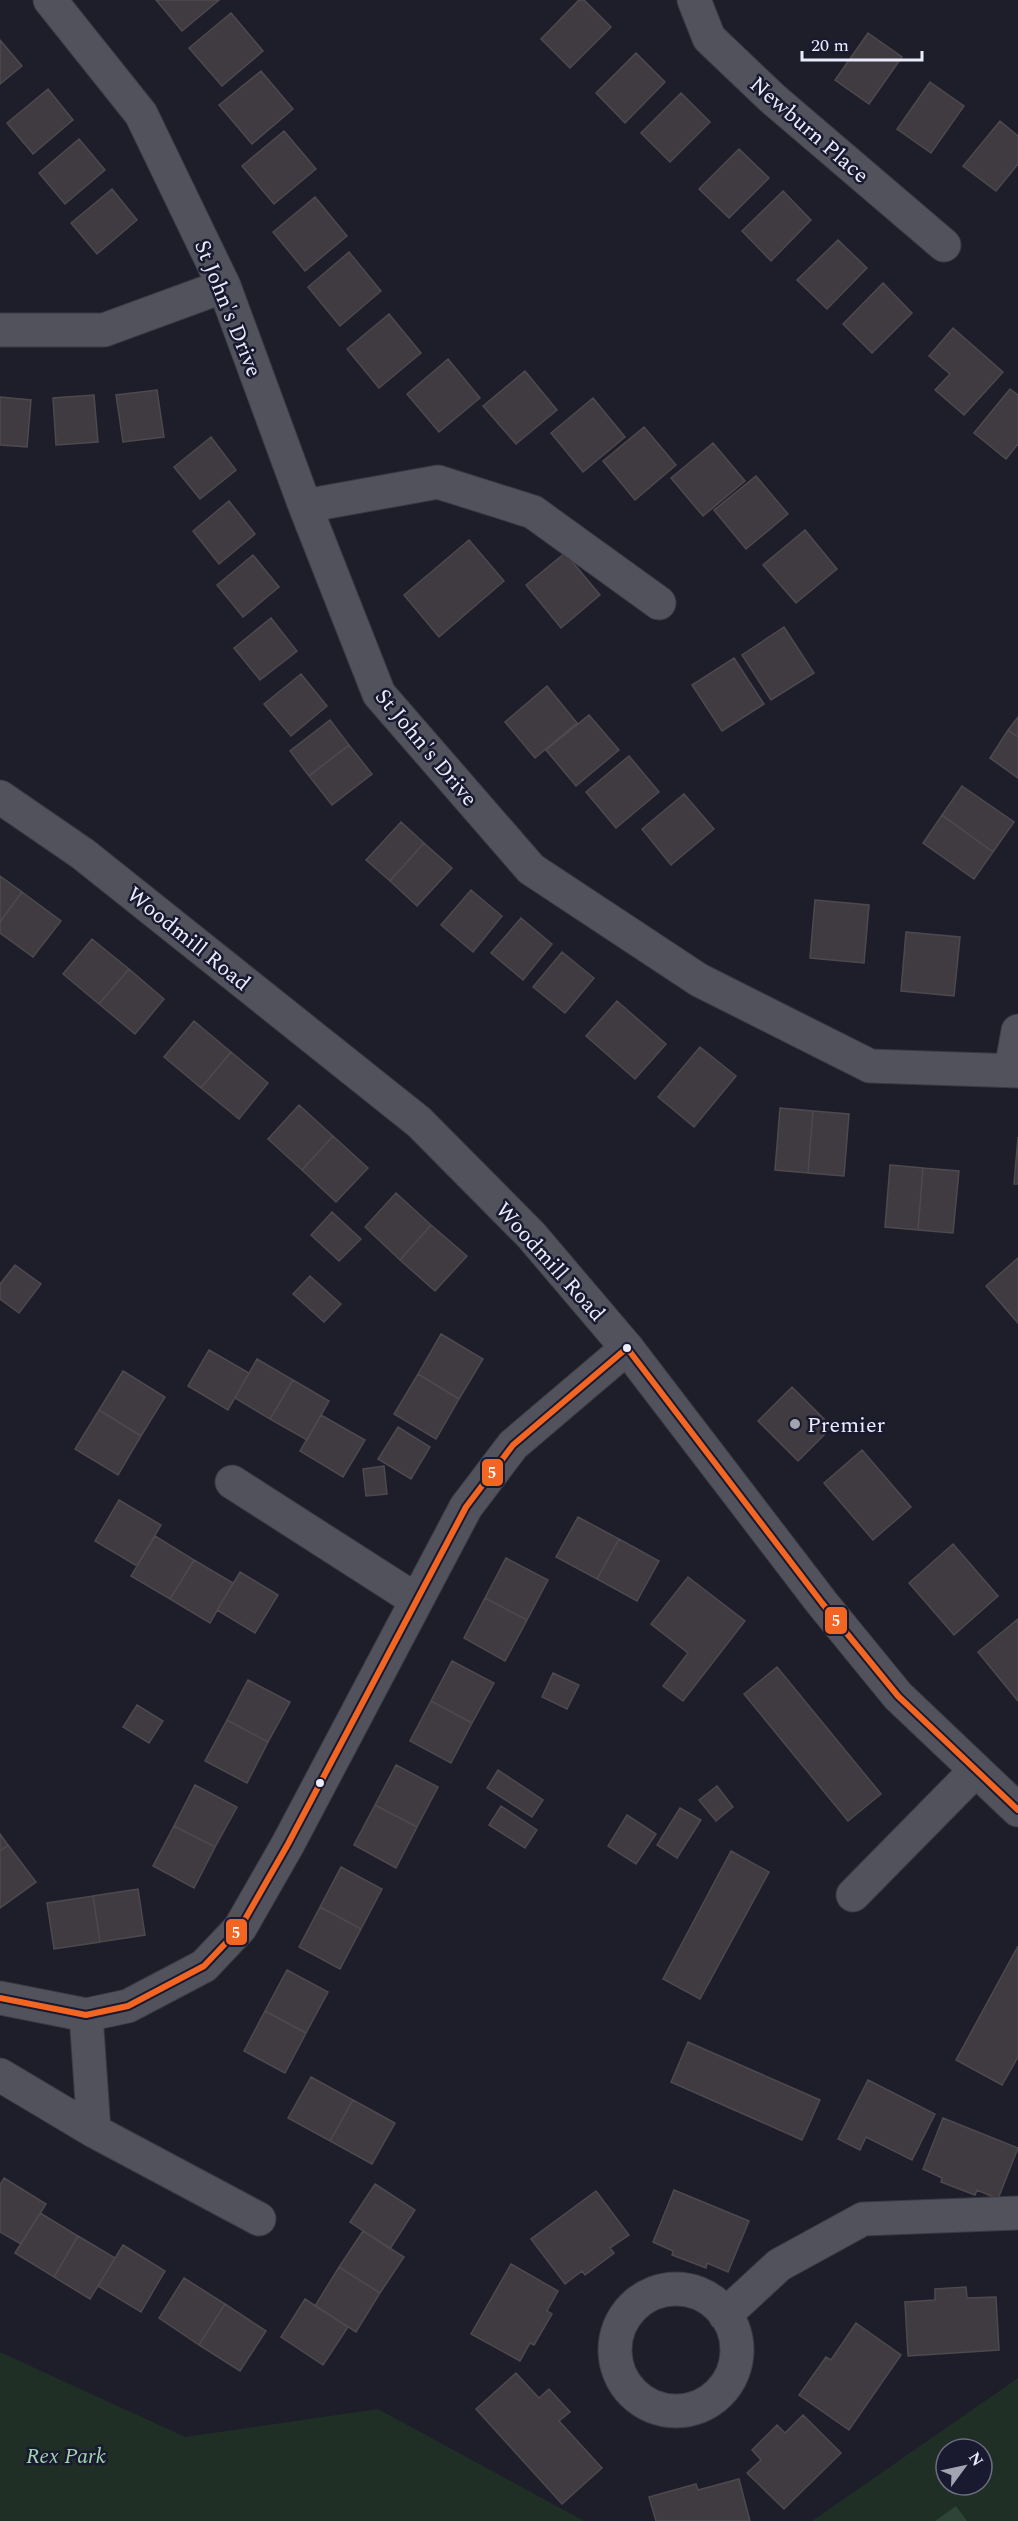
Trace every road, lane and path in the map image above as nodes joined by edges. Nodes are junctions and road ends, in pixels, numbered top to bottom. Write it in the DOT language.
graph roads {
  1 [pos="50,0"];
  2 [pos="694,0"];
  3 [pos="944,245"];
  4 [pos="224,286"];
  5 [pos="0,330"];
  6 [pos="305,506"];
  7 [pos="659,603"];
  8 [pos="0,796"];
  9 [pos="1018,1031"];
  10 [pos="1014,1070"];
  11 [pos="627,1348"];
  12 [pos="232,1482"];
  13 [pos="416,1600"];
  14 [pos="975,1771"];
  15 [pos="1018,1810"];
  16 [pos="853,1895"];
  17 [pos="0,1998"];
  18 [pos="86,2015"];
  19 [pos="0,2075"];
  20 [pos="94,2131"];
  21 [pos="1018,2212"];
  22 [pos="259,2219"];
  23 [pos="725,2315"];
  1 -- 4 [label="street, St John's Drive"];
  2 -- 3 [label="street, Newburn Place"];
  4 -- 5 [label="street"];
  4 -- 6 [label="street, St John's Drive"];
  6 -- 7 [label="street"];
  6 -- 10 [label="street, St John's Drive"];
  8 -- 11 [label="street, Woodmill Road"];
  9 -- 10 [label="street"];
  11 -- 13 [label="street"];
  11 -- 14 [label="street, Woodmill Road"];
  12 -- 13 [label="street"];
  13 -- 18 [label="street"];
  14 -- 15 [label="street, Woodmill Road"];
  14 -- 16 [label="street"];
  17 -- 18 [label="street"];
  18 -- 20 [label="street"];
  19 -- 20 [label="street"];
  20 -- 22 [label="street"];
  21 -- 23 [label="street"];
}
